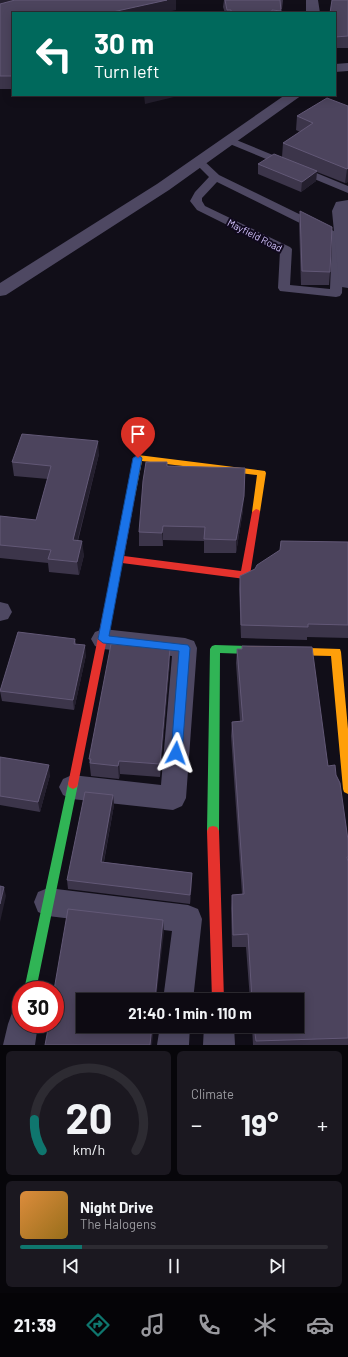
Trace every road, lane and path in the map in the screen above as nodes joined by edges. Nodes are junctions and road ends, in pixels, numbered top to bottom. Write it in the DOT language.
graph roads {
  1 [pos="312,0"];
  2 [pos="313,12"];
  3 [pos="348,67"];
  4 [pos="336,68"];
  5 [pos="293,96"];
  6 [pos="229,140"];
  7 [pos="198,161"];
  8 [pos="215,177"];
  9 [pos="348,190"];
  10 [pos="348,205"];
  11 [pos="348,283"];
  12 [pos="0,291"];
  13 [pos="119,559"];
  14 [pos="103,639"];
  15 [pos="72,787"];
  16 [pos="348,789"];
  17 [pos="48,902"];
  18 [pos="32,981"];
  19 [pos="179,993"];
  20 [pos="218,993"];
  21 [pos="21,1033"];
  22 [pos="174,1033"];
  23 [pos="219,1033"];
  24 [pos="19,1045"];
  25 [pos="173,1045"];
  26 [pos="220,1045"];
  1 -- 2 [label="street"];
  3 -- 4 [label="street"];
  5 -- 6 [label="street"];
  6 -- 7 [label="street"];
  6 -- 9 [label="lane"];
  7 -- 8 [label="lane, Mayfield Road"];
  7 -- 12 [label="street"];
  8 -- 8 [label="lane, Mayfield Road"];
  10 -- 11 [label="street"];
  13 -- 13 [label="street"];
  13 -- 14 [label="street"];
  14 -- 15 [label="street"];
  14 -- 15 [label="street"];
  15 -- 17 [label="street"];
  16 -- 20 [label="street"];
  17 -- 18 [label="street"];
  17 -- 19 [label="street"];
  21 -- 24 [label="street"];
  22 -- 25 [label="street"];
  23 -- 26 [label="street"];
}
